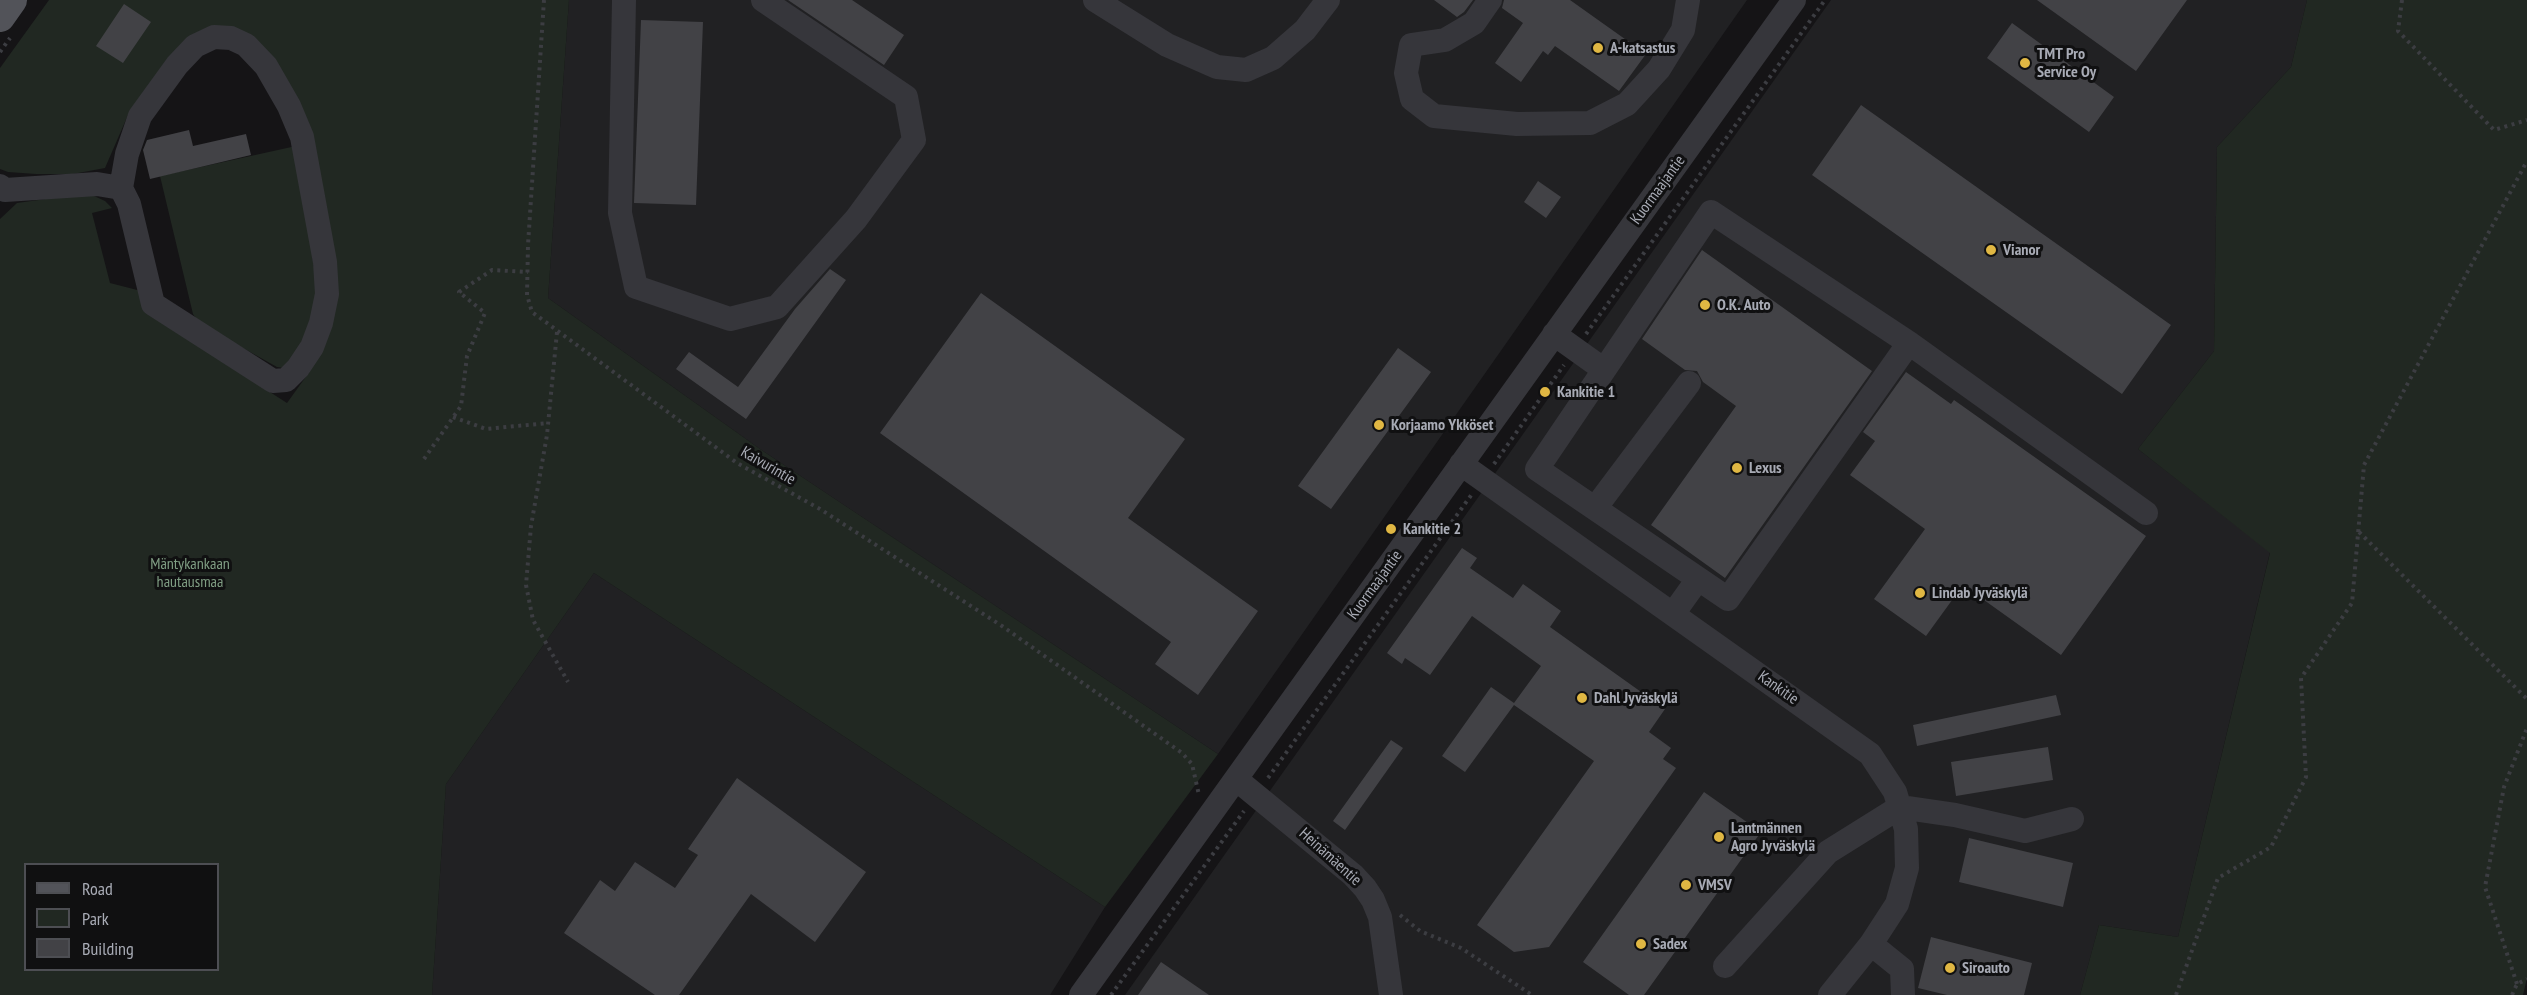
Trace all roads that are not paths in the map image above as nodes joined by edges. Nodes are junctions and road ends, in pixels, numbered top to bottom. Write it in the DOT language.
graph roads {
  1 [pos="12,0"];
  2 [pos="624,0"];
  3 [pos="763,0"];
  4 [pos="1095,0"];
  5 [pos="1328,0"];
  6 [pos="1490,0"];
  7 [pos="1688,0"];
  8 [pos="1794,0"];
  9 [pos="0,17"];
  10 [pos="0,186"];
  11 [pos="121,188"];
  12 [pos="1554,334"];
  13 [pos="1909,343"];
  14 [pos="1603,369"];
  15 [pos="1689,383"];
  16 [pos="1461,464"];
  17 [pos="1596,507"];
  18 [pos="2146,513"];
  19 [pos="1698,579"];
  20 [pos="1673,614"];
  21 [pos="1236,779"];
  22 [pos="1900,807"];
  23 [pos="2072,819"];
  24 [pos="1871,944"];
  25 [pos="1725,966"];
  26 [pos="1082,995"];
  27 [pos="1391,995"];
  28 [pos="1830,995"];
  29 [pos="1903,995"];
  1 -- 9 [label="main road"];
  2 -- 3 [label="street"];
  4 -- 5 [label="street"];
  6 -- 7 [label="street"];
  8 -- 12 [label="street, Kuormaajantie"];
  10 -- 11 [label="street"];
  11 -- 11 [label="street"];
  12 -- 14 [label="street"];
  12 -- 16 [label="street, Kuormaajantie"];
  13 -- 14 [label="street"];
  13 -- 18 [label="street"];
  13 -- 19 [label="street"];
  14 -- 17 [label="street"];
  15 -- 17 [label="street"];
  16 -- 20 [label="street, Kankitie"];
  16 -- 21 [label="street, Kuormaajantie"];
  17 -- 19 [label="street"];
  19 -- 20 [label="street"];
  20 -- 22 [label="street, Kankitie"];
  21 -- 26 [label="street, Kuormaajantie"];
  21 -- 27 [label="street, Heinämäentie"];
  22 -- 23 [label="street"];
  22 -- 24 [label="street, Kankitie"];
  22 -- 25 [label="street"];
  24 -- 28 [label="street, Kankitie"];
  24 -- 29 [label="street"];
}
